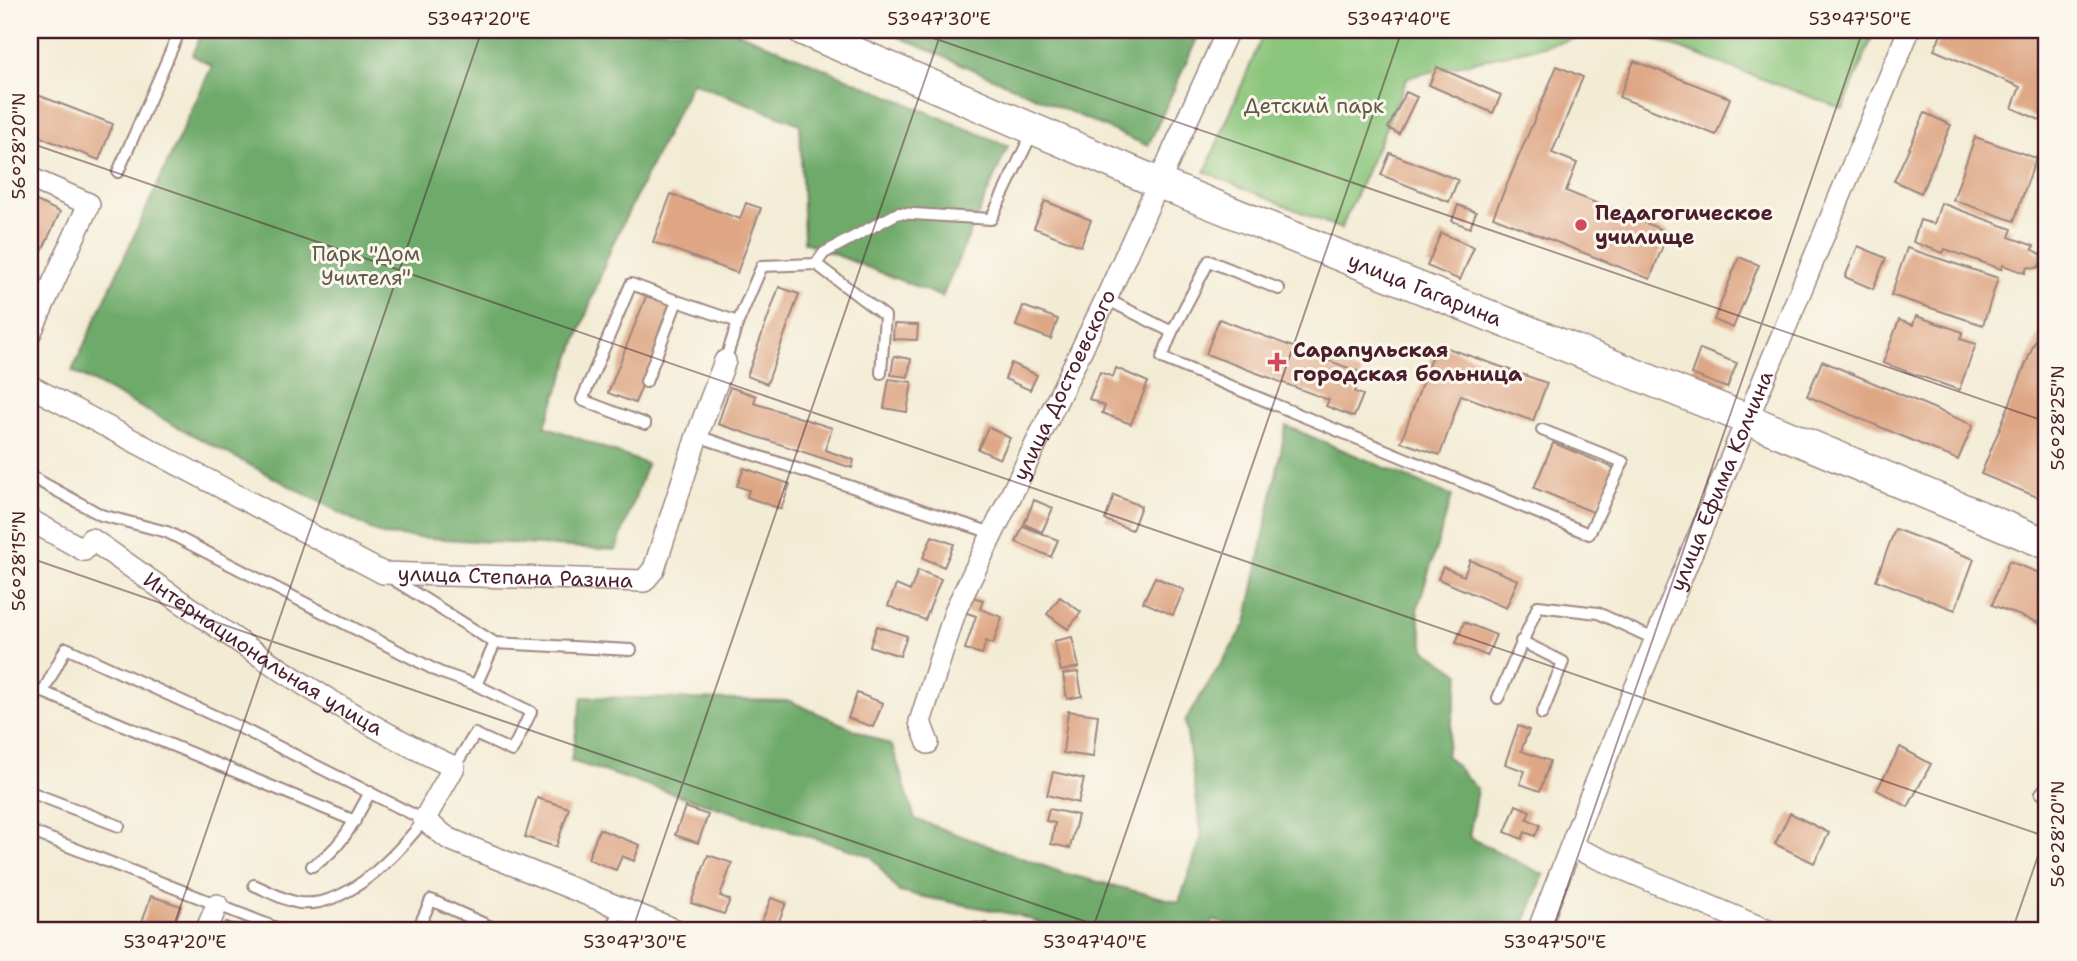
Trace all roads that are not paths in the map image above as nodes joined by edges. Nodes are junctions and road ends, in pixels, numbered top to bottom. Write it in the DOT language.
graph roads {
  1 [pos="180,30"];
  2 [pos="803,30"];
  3 [pos="1228,30"];
  4 [pos="1909,30"];
  5 [pos="1033,131"];
  6 [pos="118,172"];
  7 [pos="30,178"];
  8 [pos="1159,183"];
  9 [pos="816,264"];
  10 [pos="1279,289"];
  11 [pos="1106,299"];
  12 [pos="677,301"];
  13 [pos="738,322"];
  14 [pos="1172,332"];
  15 [pos="30,334"];
  16 [pos="725,361"];
  17 [pos="881,373"];
  18 [pos="646,382"];
  19 [pos="30,386"];
  20 [pos="1747,419"];
  21 [pos="645,424"];
  22 [pos="1542,430"];
  23 [pos="697,436"];
  24 [pos="30,475"];
  25 [pos="30,520"];
  26 [pos="992,533"];
  27 [pos="2047,544"];
  28 [pos="383,573"];
  29 [pos="1656,640"];
  30 [pos="1521,641"];
  31 [pos="495,643"];
  32 [pos="631,650"];
  33 [pos="476,685"];
  34 [pos="1498,698"];
  35 [pos="1542,714"];
  36 [pos="928,743"];
  37 [pos="454,766"];
  38 [pos="2047,786"];
  39 [pos="30,792"];
  40 [pos="370,792"];
  41 [pos="2047,795"];
  42 [pos="424,820"];
  43 [pos="355,821"];
  44 [pos="118,826"];
  45 [pos="30,831"];
  46 [pos="1572,847"];
  47 [pos="312,866"];
  48 [pos="254,885"];
  49 [pos="217,905"];
  50 [pos="620,908"];
  51 [pos="206,931"];
  52 [pos="284,931"];
  53 [pos="417,931"];
  54 [pos="500,931"];
  55 [pos="610,931"];
  56 [pos="678,931"];
  57 [pos="1538,931"];
  58 [pos="1768,931"];
  1 -- 6 [label="lane"];
  2 -- 5 [label="street, улица Гагарина"];
  3 -- 8 [label="street, улица Достоевского"];
  4 -- 20 [label="street, улица Ефима Колчина"];
  5 -- 8 [label="street, улица Гагарина"];
  5 -- 9 [label="lane"];
  7 -- 15 [label="street"];
  8 -- 11 [label="street, улица Достоевского"];
  8 -- 20 [label="street, улица Гагарина"];
  9 -- 13 [label="lane"];
  9 -- 17 [label="lane"];
  10 -- 14 [label="lane"];
  11 -- 14 [label="lane"];
  11 -- 26 [label="street, улица Достоевского"];
  12 -- 13 [label="lane"];
  12 -- 18 [label="lane"];
  12 -- 21 [label="lane"];
  13 -- 16 [label="lane"];
  14 -- 22 [label="lane"];
  16 -- 23 [label="street, улица Степана Разина"];
  19 -- 28 [label="street, улица Степана Разина"];
  20 -- 27 [label="street, улица Гагарина"];
  20 -- 29 [label="street, улица Ефима Колчина"];
  23 -- 26 [label="lane"];
  23 -- 28 [label="street, улица Степана Разина"];
  24 -- 33 [label="lane"];
  25 -- 37 [label="street, Интернациональная улица"];
  26 -- 36 [label="street, улица Достоевского"];
  28 -- 31 [label="lane"];
  29 -- 30 [label="lane"];
  29 -- 46 [label="street, улица Ефима Колчина"];
  30 -- 34 [label="lane"];
  30 -- 35 [label="lane"];
  31 -- 32 [label="lane"];
  31 -- 33 [label="lane"];
  33 -- 37 [label="lane"];
  37 -- 42 [label="street"];
  38 -- 41 [label="lane"];
  39 -- 44 [label="lane"];
  40 -- 42 [label="lane"];
  40 -- 43 [label="lane"];
  40 -- 43 [label="lane"];
  42 -- 48 [label="lane"];
  42 -- 50 [label="street"];
  43 -- 47 [label="lane"];
  45 -- 49 [label="lane"];
  46 -- 57 [label="street, улица Ефима Колчина"];
  46 -- 58 [label="street"];
  49 -- 51 [label="street"];
  49 -- 52 [label="lane"];
  50 -- 55 [label="lane"];
  50 -- 56 [label="street"];
  53 -- 54 [label="lane"];
}
